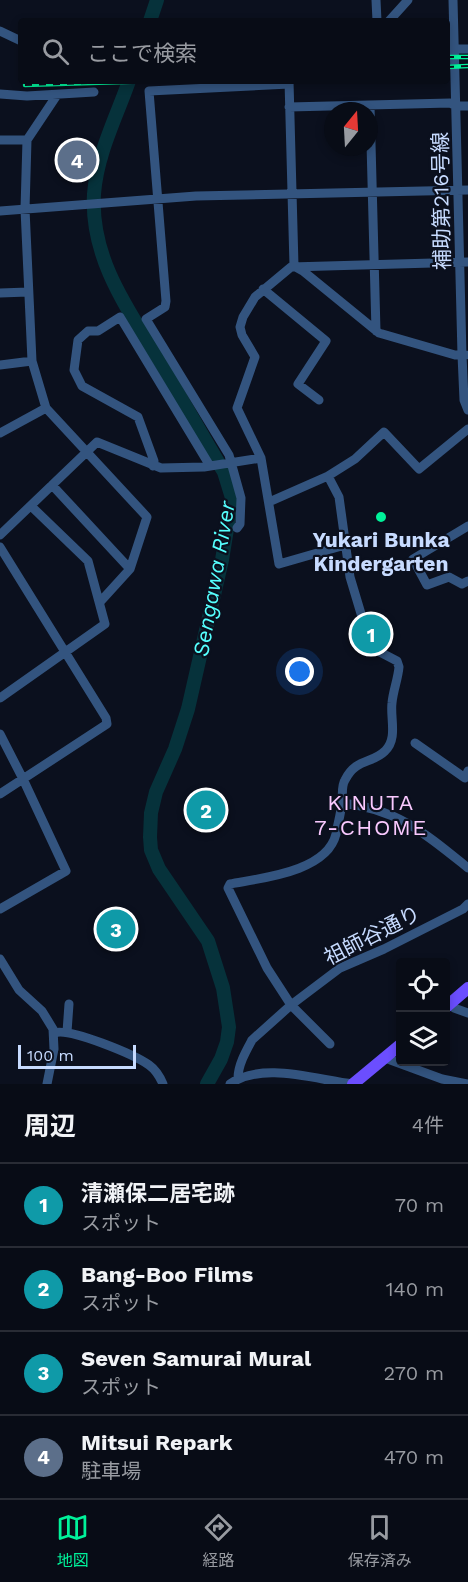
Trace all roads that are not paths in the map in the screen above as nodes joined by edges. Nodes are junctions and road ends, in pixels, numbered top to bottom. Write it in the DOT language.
graph roads {
  1 [pos="376,0"];
  2 [pos="408,0"];
  3 [pos="453,0"];
  4 [pos="377,18"];
  5 [pos="391,18"];
  6 [pos="0,31"];
  7 [pos="18,40"];
  8 [pos="451,49"];
  9 [pos="468,49"];
  10 [pos="254,84"];
  11 [pos="289,84"];
  12 [pos="94,92"];
  13 [pos="0,94"];
  14 [pos="57,95"];
  15 [pos="378,106"];
  16 [pos="457,106"];
  17 [pos="468,106"];
  18 [pos="289,107"];
  19 [pos="324,107"];
  20 [pos="0,140"];
  21 [pos="27,140"];
  22 [pos="371,156"];
  23 [pos="463,190"];
  24 [pos="372,192"];
  25 [pos="291,193"];
  26 [pos="158,199"];
  27 [pos="25,210"];
  28 [pos="0,211"];
  29 [pos="464,262"];
  30 [pos="374,264"];
  31 [pos="294,266"];
  32 [pos="263,289"];
  33 [pos="28,292"];
  34 [pos="0,293"];
  35 [pos="376,330"];
  36 [pos="465,355"];
  37 [pos="32,361"];
  38 [pos="0,365"];
  39 [pos="319,400"];
  40 [pos="46,408"];
  41 [pos="468,411"];
  42 [pos="468,429"];
  43 [pos="0,433"];
  44 [pos="87,452"];
  45 [pos="261,458"];
  46 [pos="230,464"];
  47 [pos="153,466"];
  48 [pos="212,466"];
  49 [pos="328,476"];
  50 [pos="52,485"];
  51 [pos="269,502"];
  52 [pos="31,506"];
  53 [pos="468,526"];
  54 [pos="237,528"];
  55 [pos="0,535"];
  56 [pos="345,545"];
  57 [pos="0,547"];
  58 [pos="130,569"];
  59 [pos="468,581"];
  60 [pos="100,602"];
  61 [pos="66,652"];
  62 [pos="0,698"];
  63 [pos="0,734"];
  64 [pos="415,743"];
  65 [pos="468,771"];
  66 [pos="23,778"];
  67 [pos="0,794"];
  68 [pos="342,803"];
  69 [pos="468,868"];
  70 [pos="468,904"];
  71 [pos="0,909"];
  72 [pos="0,959"];
  73 [pos="468,988"];
  74 [pos="450,1003"];
  75 [pos="69,1004"];
  76 [pos="291,1005"];
  77 [pos="450,1006"];
  78 [pos="468,1014"];
  79 [pos="67,1032"];
  80 [pos="54,1033"];
  81 [pos="330,1044"];
  82 [pos="396,1048"];
  83 [pos="385,1058"];
  84 [pos="238,1078"];
  85 [pos="47,1084"];
  86 [pos="163,1084"];
  87 [pos="230,1084"];
  88 [pos="353,1084"];
  89 [pos="467,1084"];
  1 -- 4 [label="street"];
  2 -- 5 [label="street"];
  3 -- 8 [label="street, 補助第216号線"];
  6 -- 7 [label="street"];
  8 -- 9 [label="street"];
  8 -- 16 [label="street, 補助第216号線"];
  10 -- 26 [label="street"];
  11 -- 18 [label="street"];
  12 -- 14 [label="street"];
  13 -- 14 [label="street"];
  14 -- 21 [label="street"];
  15 -- 16 [label="street"];
  16 -- 17 [label="street"];
  16 -- 23 [label="street, 補助第216号線"];
  18 -- 19 [label="street"];
  18 -- 25 [label="street"];
  20 -- 21 [label="street"];
  21 -- 27 [label="street"];
  22 -- 24 [label="street"];
  23 -- 24 [label="street"];
  23 -- 29 [label="street, 補助第216号線"];
  24 -- 25 [label="street"];
  24 -- 30 [label="street"];
  25 -- 26 [label="street"];
  25 -- 31 [label="street"];
  26 -- 27 [label="street"];
  26 -- 46 [label="street"];
  27 -- 28 [label="street"];
  27 -- 33 [label="street"];
  29 -- 30 [label="street"];
  29 -- 36 [label="street, 補助第216号線"];
  30 -- 31 [label="street"];
  30 -- 35 [label="street"];
  31 -- 32 [label="street"];
  31 -- 35 [label="street"];
  32 -- 39 [label="street"];
  32 -- 45 [label="street"];
  33 -- 34 [label="street"];
  33 -- 37 [label="street"];
  35 -- 36 [label="street"];
  36 -- 41 [label="street, 補助第216号線"];
  37 -- 38 [label="street"];
  37 -- 40 [label="street"];
  40 -- 43 [label="street"];
  40 -- 44 [label="street"];
  42 -- 49 [label="street"];
  44 -- 47 [label="street"];
  44 -- 50 [label="street"];
  44 -- 58 [label="street"];
  45 -- 46 [label="street"];
  45 -- 51 [label="street"];
  46 -- 48 [label="street"];
  46 -- 54 [label="street"];
  47 -- 48 [label="street"];
  47 -- 48 [label="street"];
  49 -- 51 [label="street"];
  49 -- 56 [label="street"];
  50 -- 52 [label="street"];
  50 -- 58 [label="street"];
  51 -- 56 [label="street"];
  52 -- 55 [label="street"];
  52 -- 60 [label="street"];
  53 -- 59 [label="street"];
  56 -- 68 [label="street"];
  57 -- 61 [label="street"];
  58 -- 60 [label="street"];
  60 -- 61 [label="street"];
  61 -- 62 [label="street"];
  61 -- 66 [label="street"];
  63 -- 66 [label="street"];
  64 -- 65 [label="street"];
  66 -- 67 [label="street"];
  66 -- 71 [label="street"];
  68 -- 69 [label="street"];
  68 -- 76 [label="street"];
  70 -- 76 [label="street, 祖師谷通り"];
  72 -- 80 [label="street"];
  73 -- 74 [label="main road"];
  75 -- 79 [label="street"];
  76 -- 81 [label="street"];
  76 -- 84 [label="street, 祖師谷通り"];
  77 -- 78 [label="street"];
  79 -- 80 [label="street"];
  79 -- 86 [label="street"];
  80 -- 85 [label="street"];
  82 -- 83 [label="main road"];
  83 -- 88 [label="main road"];
  83 -- 89 [label="street"];
  84 -- 87 [label="street"];
  84 -- 88 [label="street"];
}
